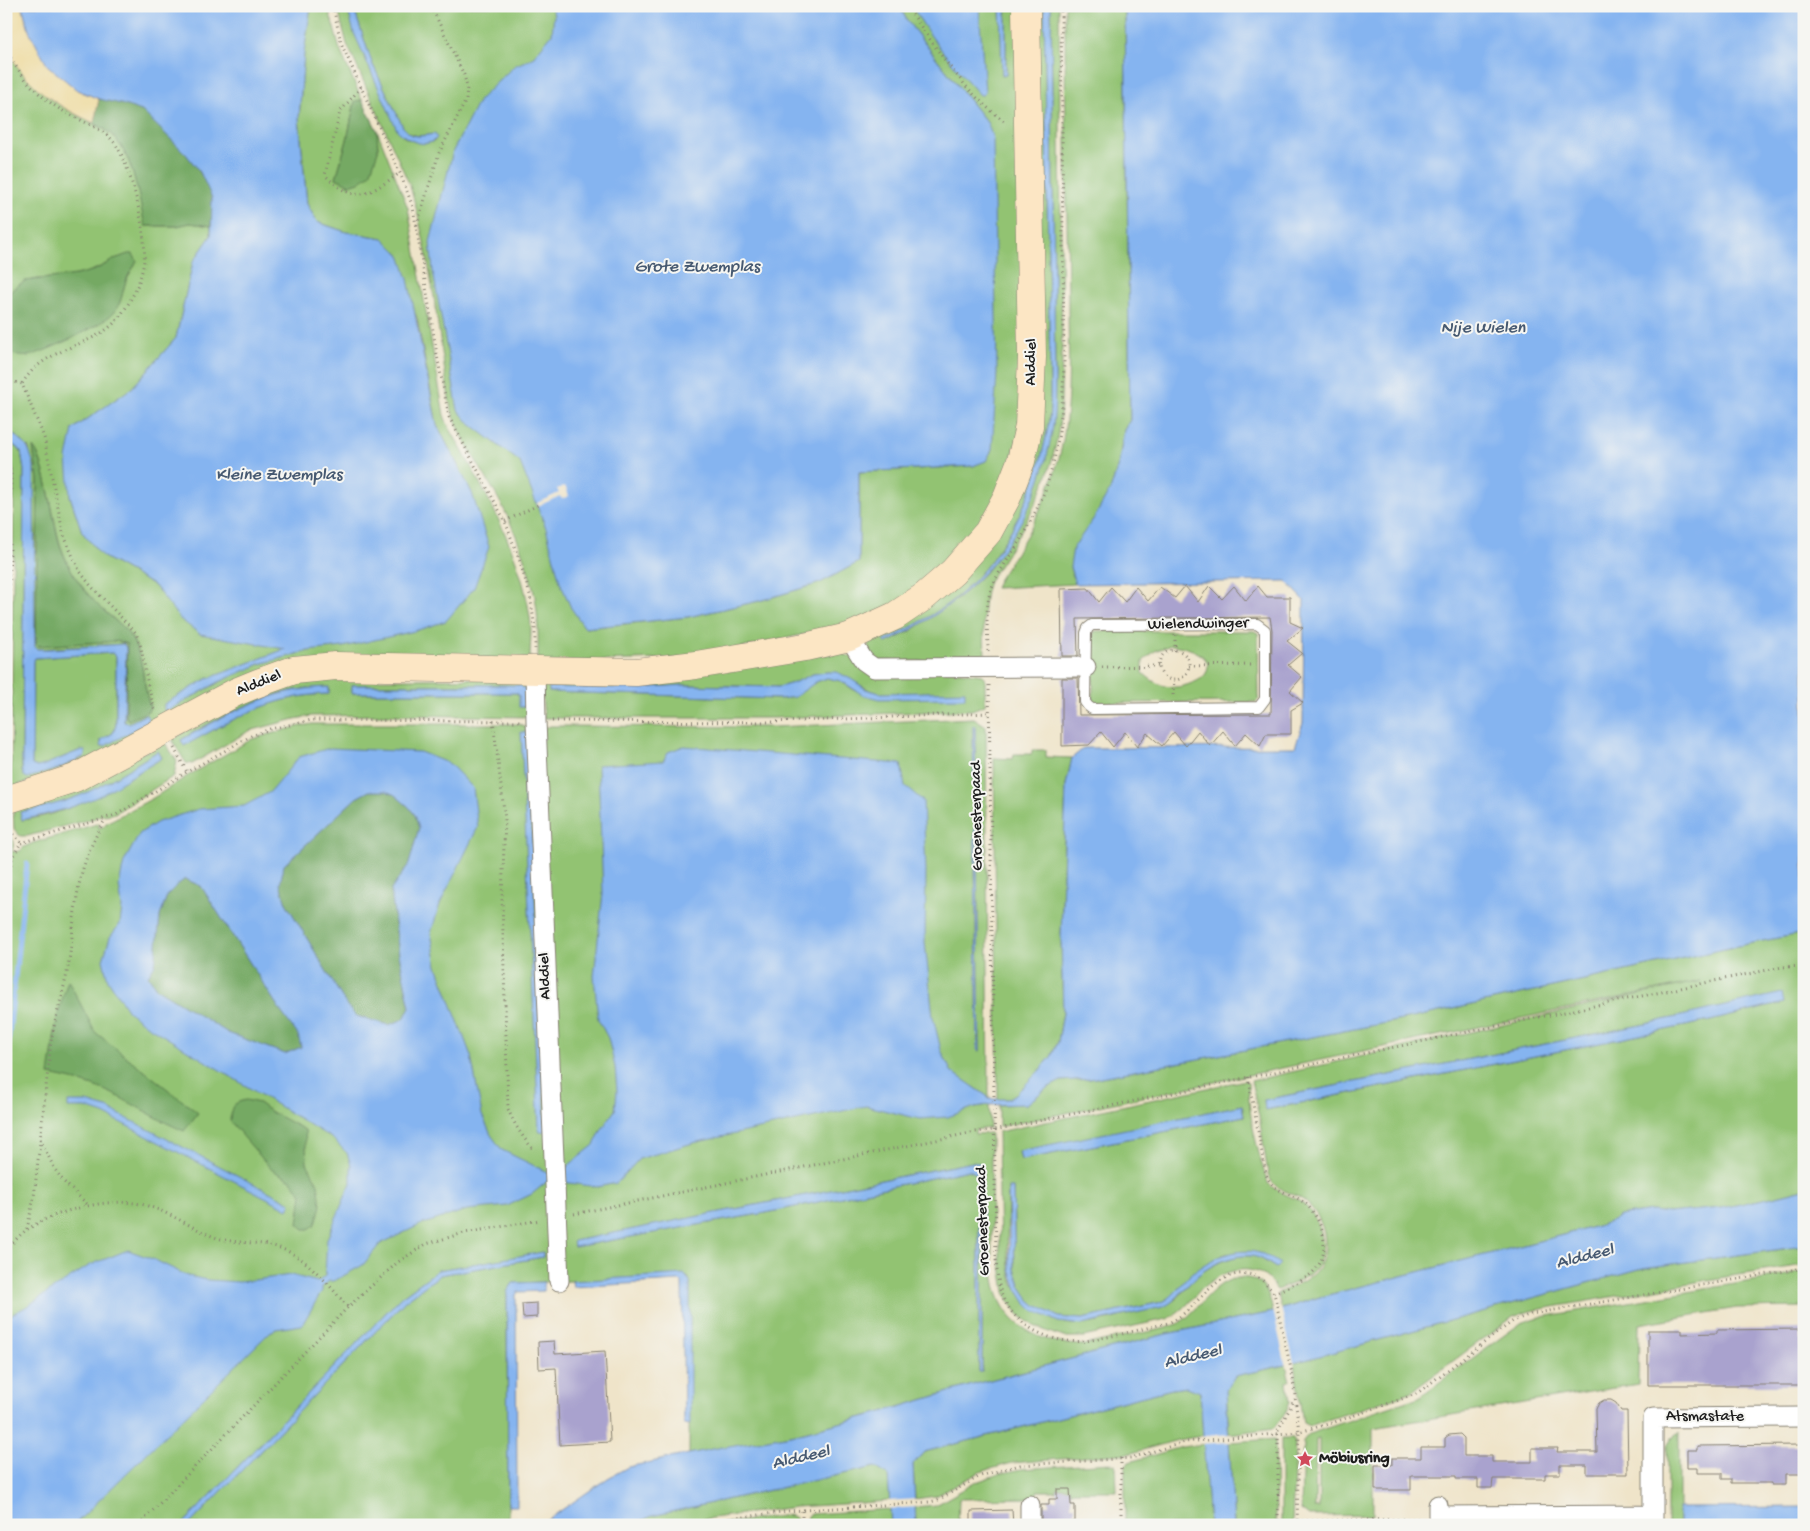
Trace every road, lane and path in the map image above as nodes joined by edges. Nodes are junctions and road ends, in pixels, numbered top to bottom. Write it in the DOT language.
graph roads {
  1 [pos="332,6"];
  2 [pos="431,6"];
  3 [pos="907,6"];
  4 [pos="1026,6"];
  5 [pos="6,49"];
  6 [pos="361,86"];
  7 [pos="1029,138"];
  8 [pos="400,173"];
  9 [pos="416,227"];
  10 [pos="6,380"];
  11 [pos="22,384"];
  12 [pos="6,460"];
  13 [pos="538,505"];
  14 [pos="505,521"];
  15 [pos="849,637"];
  16 [pos="1265,665"];
  17 [pos="1159,666"];
  18 [pos="1189,666"];
  19 [pos="1086,667"];
  20 [pos="535,670"];
  21 [pos="494,720"];
  22 [pos="536,721"];
  23 [pos="164,730"];
  24 [pos="7,800"];
  25 [pos="105,820"];
  26 [pos="21,843"];
  27 [pos="6,884"];
  28 [pos="1804,966"];
  29 [pos="1248,1077"];
  30 [pos="994,1130"];
  31 [pos="40,1138"];
  32 [pos="554,1173"];
  33 [pos="88,1205"];
  34 [pos="555,1218"];
  35 [pos="27,1230"];
  36 [pos="6,1250"];
  37 [pos="1804,1268"];
  38 [pos="559,1281"];
  39 [pos="1274,1293"];
  40 [pos="348,1307"];
  41 [pos="1296,1399"];
  42 [pos="1804,1416"];
  43 [pos="1299,1432"];
  44 [pos="1278,1434"];
  45 [pos="1121,1458"];
  46 [pos="1030,1505"];
  47 [pos="802,1510"];
  48 [pos="1438,1511"];
  49 [pos="1653,1520"];
  50 [pos="1297,1523"];
  51 [pos="139,1525"];
  52 [pos="684,1525"];
  53 [pos="802,1525"];
  54 [pos="1030,1525"];
  55 [pos="1121,1525"];
  56 [pos="1278,1525"];
  1 -- 6 [label="path"];
  2 -- 9 [label="path"];
  3 -- 7 [label="path"];
  4 -- 7 [label="street, Alddiel"];
  5 -- 11 [label="path"];
  6 -- 8 [label="path"];
  6 -- 8 [label="path"];
  7 -- 15 [label="street, Alddiel"];
  8 -- 9 [label="path"];
  9 -- 14 [label="path"];
  10 -- 11 [label="path"];
  11 -- 23 [label="path"];
  12 -- 24 [label="path"];
  13 -- 14 [label="path"];
  14 -- 20 [label="path"];
  15 -- 19 [label="street"];
  15 -- 20 [label="street, Alddiel"];
  16 -- 18 [label="path"];
  16 -- 19 [label="lane, Wielendwinger"];
  16 -- 19 [label="lane, Wielendwinger"];
  17 -- 18 [label="path"];
  17 -- 18 [label="path"];
  17 -- 19 [label="path"];
  20 -- 22 [label="street, Alddiel"];
  20 -- 23 [label="street, Alddiel"];
  21 -- 22 [label="path"];
  21 -- 25 [label="path"];
  21 -- 32 [label="path"];
  22 -- 30 [label="path, Groenesterpaad"];
  22 -- 32 [label="street, Alddiel"];
  23 -- 24 [label="street, Alddiel"];
  24 -- 26 [label="path"];
  25 -- 26 [label="path"];
  25 -- 31 [label="path"];
  26 -- 27 [label="path"];
  28 -- 29 [label="path"];
  29 -- 30 [label="path"];
  29 -- 39 [label="path"];
  30 -- 34 [label="path"];
  30 -- 39 [label="path, Groenesterpaad"];
  31 -- 33 [label="path"];
  31 -- 35 [label="path"];
  32 -- 34 [label="street, Alddiel"];
  33 -- 35 [label="path"];
  33 -- 40 [label="path"];
  34 -- 38 [label="street, Alddiel"];
  34 -- 40 [label="path"];
  35 -- 36 [label="path"];
  37 -- 43 [label="path"];
  39 -- 41 [label="path"];
  40 -- 51 [label="path"];
  41 -- 43 [label="path"];
  41 -- 44 [label="path"];
  42 -- 49 [label="street, Atsmastate"];
  43 -- 44 [label="path"];
  43 -- 50 [label="path"];
  44 -- 45 [label="path"];
  44 -- 56 [label="path"];
  45 -- 47 [label="path"];
  45 -- 55 [label="path"];
  46 -- 54 [label="street"];
  47 -- 52 [label="path"];
  47 -- 53 [label="path"];
  48 -- 49 [label="street"];
  48 -- 50 [label="path"];
}
